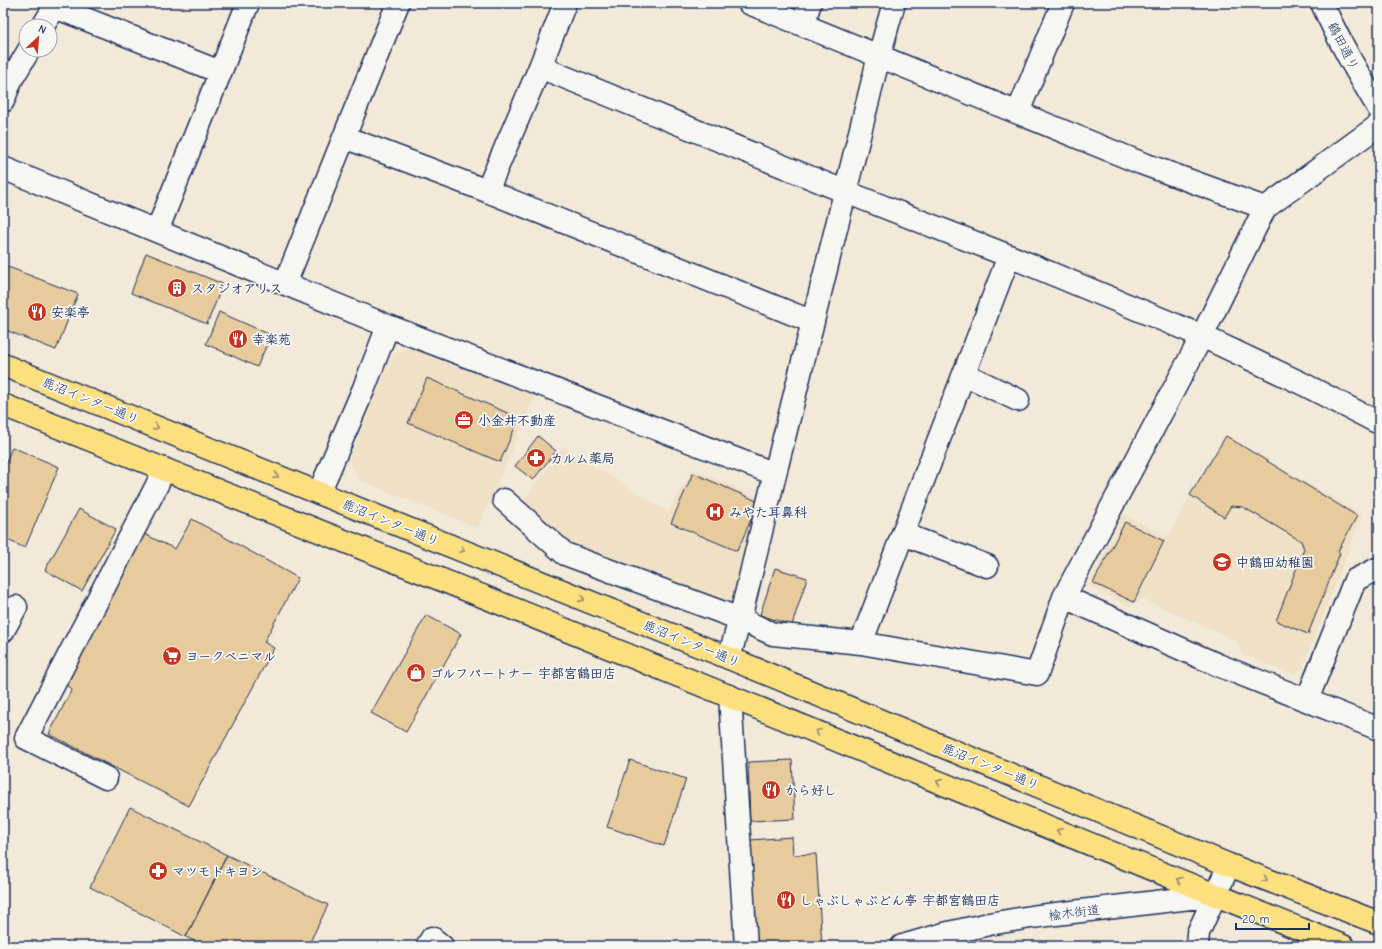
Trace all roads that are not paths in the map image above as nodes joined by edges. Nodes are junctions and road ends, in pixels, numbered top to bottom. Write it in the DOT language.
graph roads {
  1 [pos="248,3"];
  2 [pos="398,3"];
  3 [pos="564,3"];
  4 [pos="749,3"];
  5 [pos="810,3"];
  6 [pos="894,3"];
  7 [pos="1063,3"];
  8 [pos="1322,3"];
  9 [pos="56,5"];
  10 [pos="48,18"];
  11 [pos="803,25"];
  12 [pos="879,56"];
  13 [pos="23,58"];
  14 [pos="540,67"];
  15 [pos="220,72"];
  16 [pos="7,78"];
  17 [pos="3,101"];
  18 [pos="1379,109"];
  19 [pos="1018,112"];
  20 [pos="1379,125"];
  21 [pos="344,137"];
  22 [pos="3,168"];
  23 [pos="487,191"];
  24 [pos="846,192"];
  25 [pos="1265,208"];
  26 [pos="157,231"];
  27 [pos="1009,256"];
  28 [pos="284,284"];
  29 [pos="813,322"];
  30 [pos="388,326"];
  31 [pos="1202,336"];
  32 [pos="3,365"];
  33 [pos="964,374"];
  34 [pos="1018,400"];
  35 [pos="3,405"];
  36 [pos="1379,423"];
  37 [pos="164,469"];
  38 [pos="775,474"];
  39 [pos="319,493"];
  40 [pos="504,500"];
  41 [pos="903,534"];
  42 [pos="988,566"];
  43 [pos="1379,569"];
  44 [pos="1064,597"];
  45 [pos="16,607"];
  46 [pos="740,620"];
  47 [pos="3,631"];
  48 [pos="861,643"];
  49 [pos="729,658"];
  50 [pos="730,696"];
  51 [pos="1307,700"];
  52 [pos="1379,729"];
  53 [pos="106,778"];
  54 [pos="1229,865"];
  55 [pos="1215,895"];
  56 [pos="1379,923"];
  57 [pos="427,946"];
  58 [pos="442,946"];
  59 [pos="746,946"];
  60 [pos="902,946"];
  61 [pos="1197,946"];
  62 [pos="1343,946"];
  1 -- 15 [label="street"];
  2 -- 21 [label="street"];
  3 -- 14 [label="street"];
  4 -- 11 [label="street"];
  5 -- 11 [label="street"];
  6 -- 12 [label="street"];
  7 -- 19 [label="street"];
  8 -- 18 [label="street, 鶴田通り"];
  9 -- 10 [label="street"];
  9 -- 15 [label="street"];
  11 -- 12 [label="street"];
  12 -- 19 [label="street"];
  12 -- 24 [label="street"];
  13 -- 16 [label="street"];
  14 -- 23 [label="street"];
  14 -- 24 [label="street"];
  15 -- 26 [label="street"];
  16 -- 17 [label="street"];
  19 -- 25 [label="street"];
  20 -- 25 [label="street"];
  21 -- 23 [label="street"];
  21 -- 28 [label="street"];
  22 -- 26 [label="street"];
  23 -- 29 [label="street"];
  24 -- 27 [label="street"];
  24 -- 29 [label="street"];
  25 -- 31 [label="street"];
  26 -- 28 [label="street"];
  27 -- 31 [label="street"];
  27 -- 33 [label="street"];
  28 -- 30 [label="street"];
  29 -- 38 [label="street"];
  30 -- 38 [label="street"];
  30 -- 39 [label="street"];
  31 -- 36 [label="street"];
  31 -- 44 [label="street"];
  32 -- 39 [label="main road, 鹿沼インター通り, one-way"];
  33 -- 34 [label="street"];
  33 -- 41 [label="street"];
  35 -- 37 [label="main road"];
  37 -- 50 [label="main road"];
  37 -- 53 [label="street"];
  38 -- 46 [label="street"];
  39 -- 49 [label="main road, 鹿沼インター通り, one-way"];
  40 -- 46 [label="street"];
  41 -- 42 [label="street"];
  41 -- 48 [label="street"];
  43 -- 51 [label="street"];
  44 -- 48 [label="street"];
  44 -- 51 [label="street"];
  45 -- 47 [label="street"];
  46 -- 48 [label="street"];
  46 -- 49 [label="street"];
  49 -- 54 [label="main road, 鹿沼インター通り"];
  55 -- 50 [label="main road, one-way"];
  50 -- 59 [label="street"];
  51 -- 52 [label="street"];
  54 -- 55 [label="street"];
  54 -- 56 [label="main road, 鹿沼インター通り, one-way"];
  55 -- 60 [label="street, 楡木街道"];
  55 -- 61 [label="street"];
  55 -- 62 [label="main road"];
  57 -- 58 [label="street"];
}
